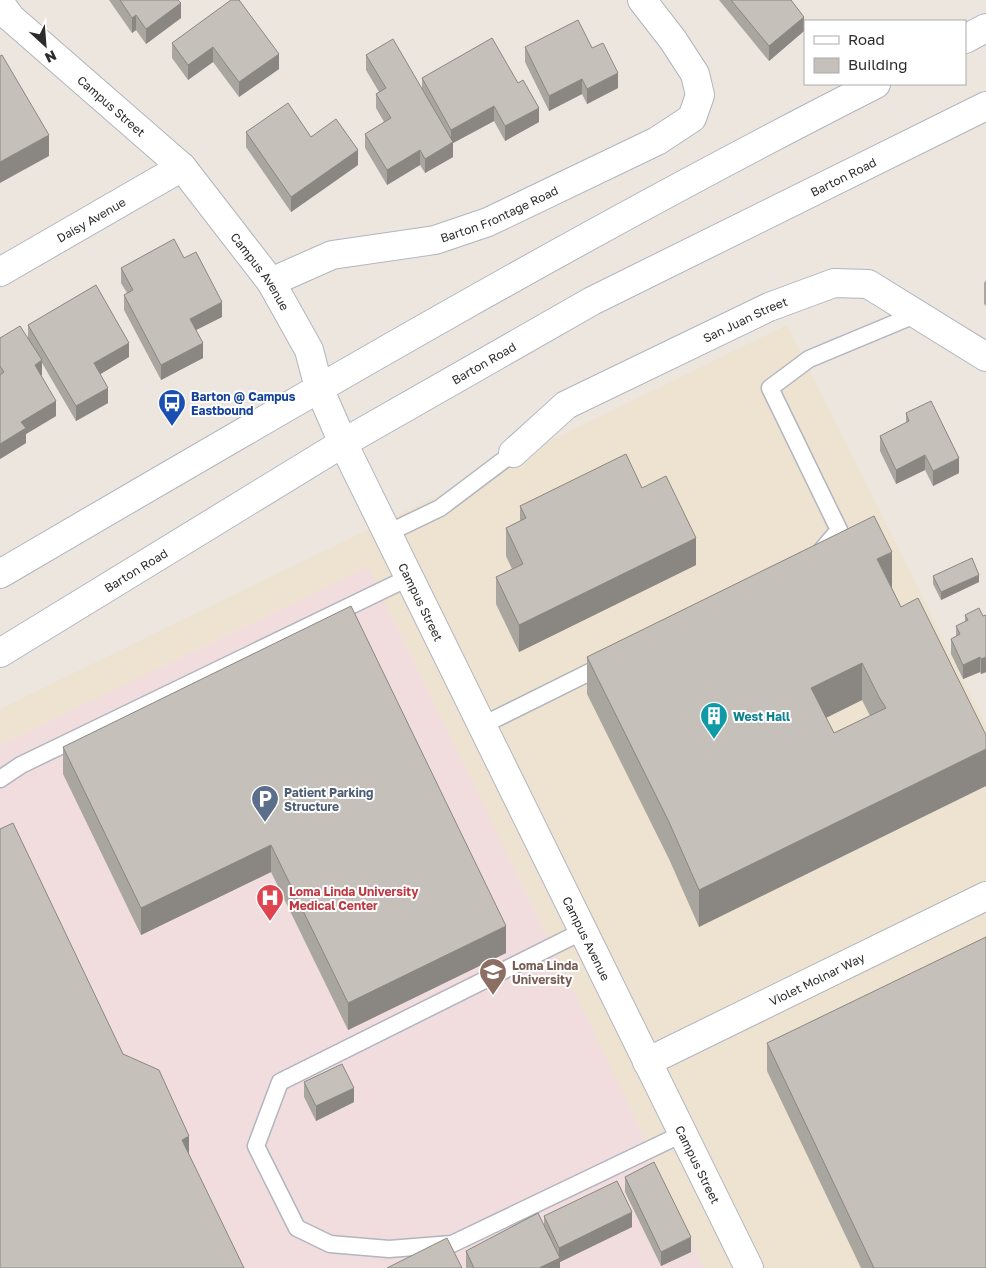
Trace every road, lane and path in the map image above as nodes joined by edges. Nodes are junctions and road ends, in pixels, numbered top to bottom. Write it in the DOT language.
graph roads {
  1 [pos="642,0"];
  2 [pos="0,3"];
  3 [pos="986,28"];
  4 [pos="966,38"];
  5 [pos="874,85"];
  6 [pos="986,106"];
  7 [pos="182,166"];
  8 [pos="0,272"];
  9 [pos="271,282"];
  10 [pos="917,314"];
  11 [pos="986,356"];
  12 [pos="319,388"];
  13 [pos="343,443"];
  14 [pos="513,453"];
  15 [pos="388,533"];
  16 [pos="814,560"];
  17 [pos="0,574"];
  18 [pos="410,577"];
  19 [pos="0,653"];
  20 [pos="621,656"];
  21 [pos="483,726"];
  22 [pos="0,779"];
  23 [pos="526,814"];
  24 [pos="986,896"];
  25 [pos="583,931"];
  26 [pos="647,1062"];
  27 [pos="682,1134"];
  28 [pos="749,1268"];
  1 -- 9 [label="street, Barton Frontage Road"];
  2 -- 7 [label="street, Campus Street"];
  3 -- 4 [label="street"];
  5 -- 12 [label="street"];
  6 -- 13 [label="street, Barton Road"];
  7 -- 8 [label="street, Daisy Avenue"];
  7 -- 9 [label="street, Campus Avenue"];
  9 -- 12 [label="street, Campus Avenue"];
  10 -- 11 [label="street, San Juan Street"];
  10 -- 14 [label="street, San Juan Street"];
  10 -- 16 [label="lane"];
  12 -- 13 [label="street, Campus Street"];
  12 -- 17 [label="street"];
  13 -- 15 [label="street, Campus Street"];
  13 -- 19 [label="street, Barton Road"];
  14 -- 15 [label="lane"];
  15 -- 18 [label="street, Campus Street"];
  18 -- 21 [label="street, Campus Street"];
  18 -- 22 [label="lane"];
  20 -- 21 [label="lane"];
  21 -- 23 [label="street, Campus Street"];
  23 -- 25 [label="street, Campus Avenue"];
  24 -- 26 [label="street, Violet Molnar Way"];
  25 -- 26 [label="street, Campus Avenue"];
  25 -- 27 [label="lane"];
  26 -- 27 [label="street, Campus Street"];
  27 -- 28 [label="street, Campus Street"];
}
